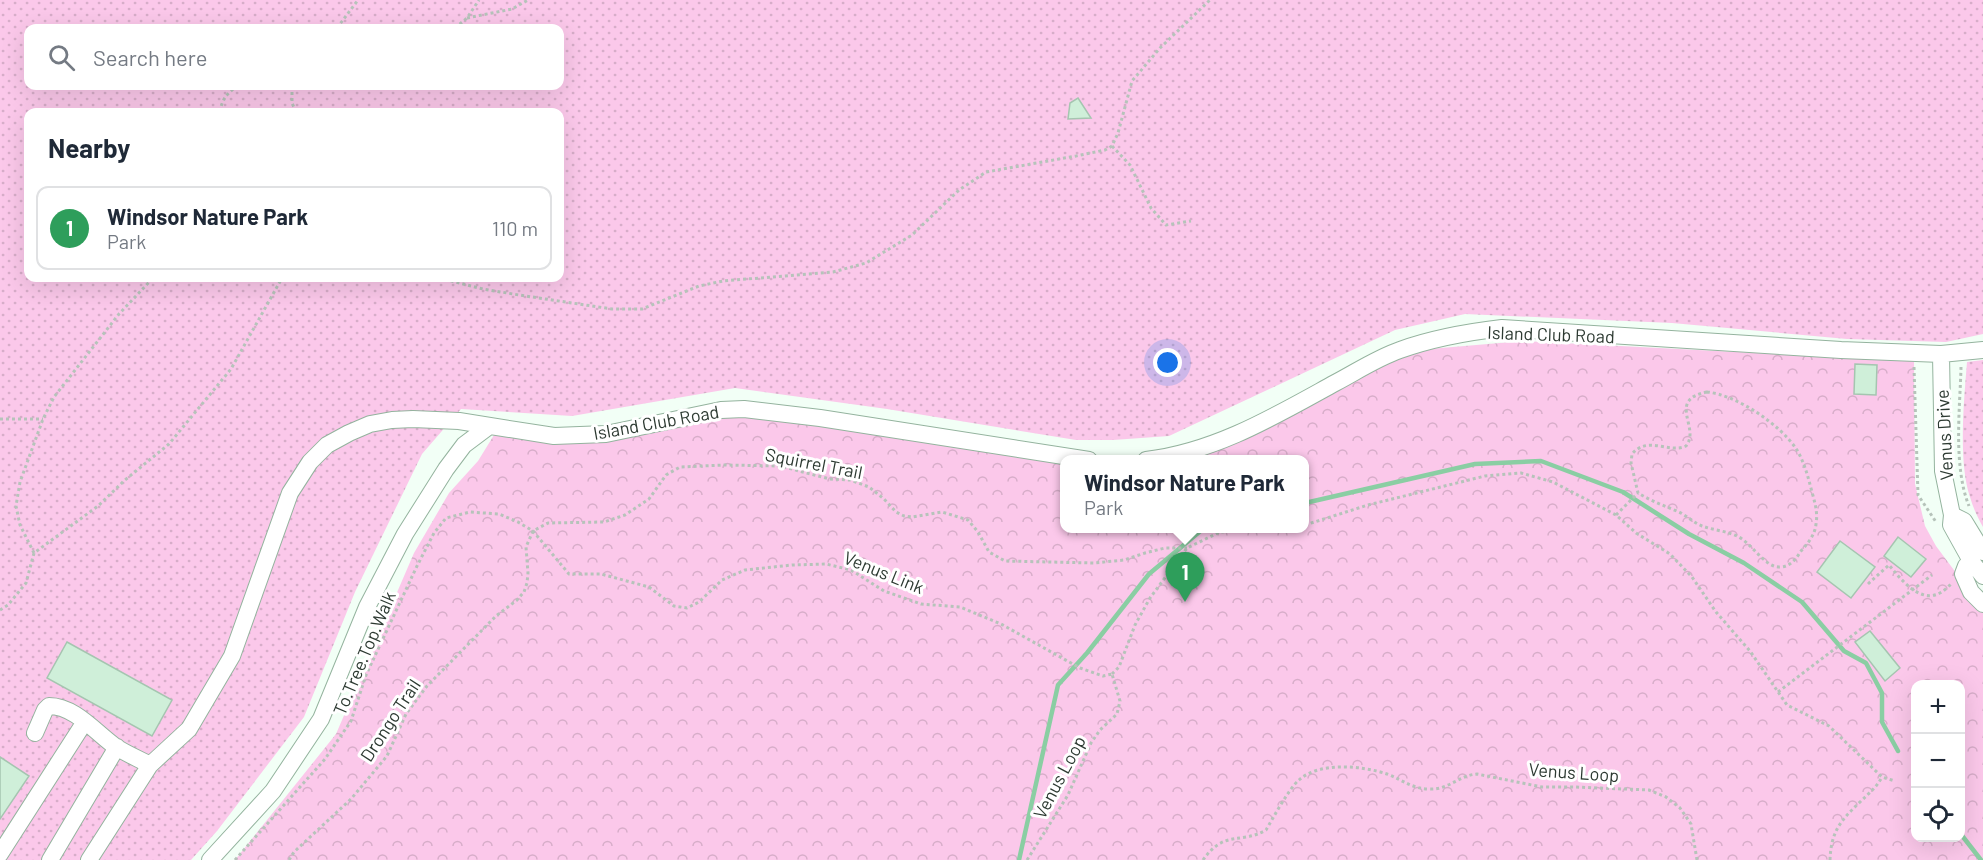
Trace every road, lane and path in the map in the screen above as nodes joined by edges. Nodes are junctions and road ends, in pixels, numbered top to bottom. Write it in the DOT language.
graph roads {
  1 [pos="358,0"];
  2 [pos="479,0"];
  3 [pos="528,0"];
  4 [pos="1210,0"];
  5 [pos="467,18"];
  6 [pos="340,24"];
  7 [pos="460,24"];
  8 [pos="232,90"];
  9 [pos="292,90"];
  10 [pos="221,108"];
  11 [pos="294,108"];
  12 [pos="1112,146"];
  13 [pos="1191,221"];
  14 [pos="149,282"];
  15 [pos="280,282"];
  16 [pos="455,282"];
  17 [pos="1983,350"];
  18 [pos="1962,353"];
  19 [pos="1941,354"];
  20 [pos="0,419"];
  21 [pos="43,419"];
  22 [pos="488,427"];
  23 [pos="1063,455"];
  24 [pos="1173,455"];
  25 [pos="1638,493"];
  26 [pos="1970,507"];
  27 [pos="1616,515"];
  28 [pos="1309,524"];
  29 [pos="533,531"];
  30 [pos="1218,533"];
  31 [pos="1187,548"];
  32 [pos="34,553"];
  33 [pos="1973,562"];
  34 [pos="1932,575"];
  35 [pos="1983,576"];
  36 [pos="1868,585"];
  37 [pos="1911,590"];
  38 [pos="1983,604"];
  39 [pos="0,610"];
  40 [pos="1112,674"];
  41 [pos="1778,692"];
  42 [pos="84,723"];
  43 [pos="35,733"];
  44 [pos="117,747"];
  45 [pos="150,765"];
  46 [pos="1882,777"];
  47 [pos="1895,781"];
  48 [pos="0,854"];
  49 [pos="50,860"];
  50 [pos="89,860"];
  51 [pos="210,860"];
  52 [pos="235,860"];
  53 [pos="289,860"];
  54 [pos="1027,860"];
  55 [pos="1203,860"];
  56 [pos="1697,860"];
  57 [pos="1830,860"];
  1 -- 6 [label="path"];
  2 -- 5 [label="path"];
  3 -- 5 [label="path"];
  4 -- 12 [label="path"];
  5 -- 7 [label="path"];
  8 -- 10 [label="path"];
  9 -- 11 [label="path"];
  12 -- 13 [label="path"];
  12 -- 16 [label="path"];
  14 -- 21 [label="path"];
  15 -- 32 [label="path"];
  17 -- 18 [label="street, Island Club Road"];
  18 -- 19 [label="street, Island Club Road"];
  18 -- 26 [label="path"];
  19 -- 24 [label="street, Island Club Road"];
  19 -- 33 [label="street, Venus Drive"];
  20 -- 21 [label="path"];
  21 -- 32 [label="path"];
  22 -- 23 [label="street, Island Club Road"];
  22 -- 45 [label="street, Island Club Road"];
  22 -- 51 [label="street"];
  25 -- 25 [label="path"];
  25 -- 27 [label="path"];
  27 -- 28 [label="path"];
  27 -- 41 [label="path"];
  29 -- 31 [label="path, Squirrel Trail"];
  29 -- 40 [label="path, Venus Link"];
  29 -- 52 [label="path, To.Tree.Top.Walk"];
  29 -- 53 [label="path, Drongo Trail"];
  30 -- 31 [label="path"];
  31 -- 40 [label="path"];
  32 -- 39 [label="path"];
  33 -- 35 [label="street, Venus Drive"];
  33 -- 37 [label="path"];
  33 -- 38 [label="street"];
  34 -- 37 [label="path"];
  36 -- 37 [label="path"];
  37 -- 41 [label="path"];
  40 -- 54 [label="path, Venus Loop"];
  41 -- 46 [label="path"];
  42 -- 43 [label="street"];
  42 -- 44 [label="street"];
  42 -- 48 [label="street"];
  44 -- 45 [label="street"];
  44 -- 49 [label="street"];
  45 -- 50 [label="street, Island Club Road"];
  46 -- 47 [label="path"];
  46 -- 57 [label="path"];
  55 -- 56 [label="path, Venus Loop"];
}
